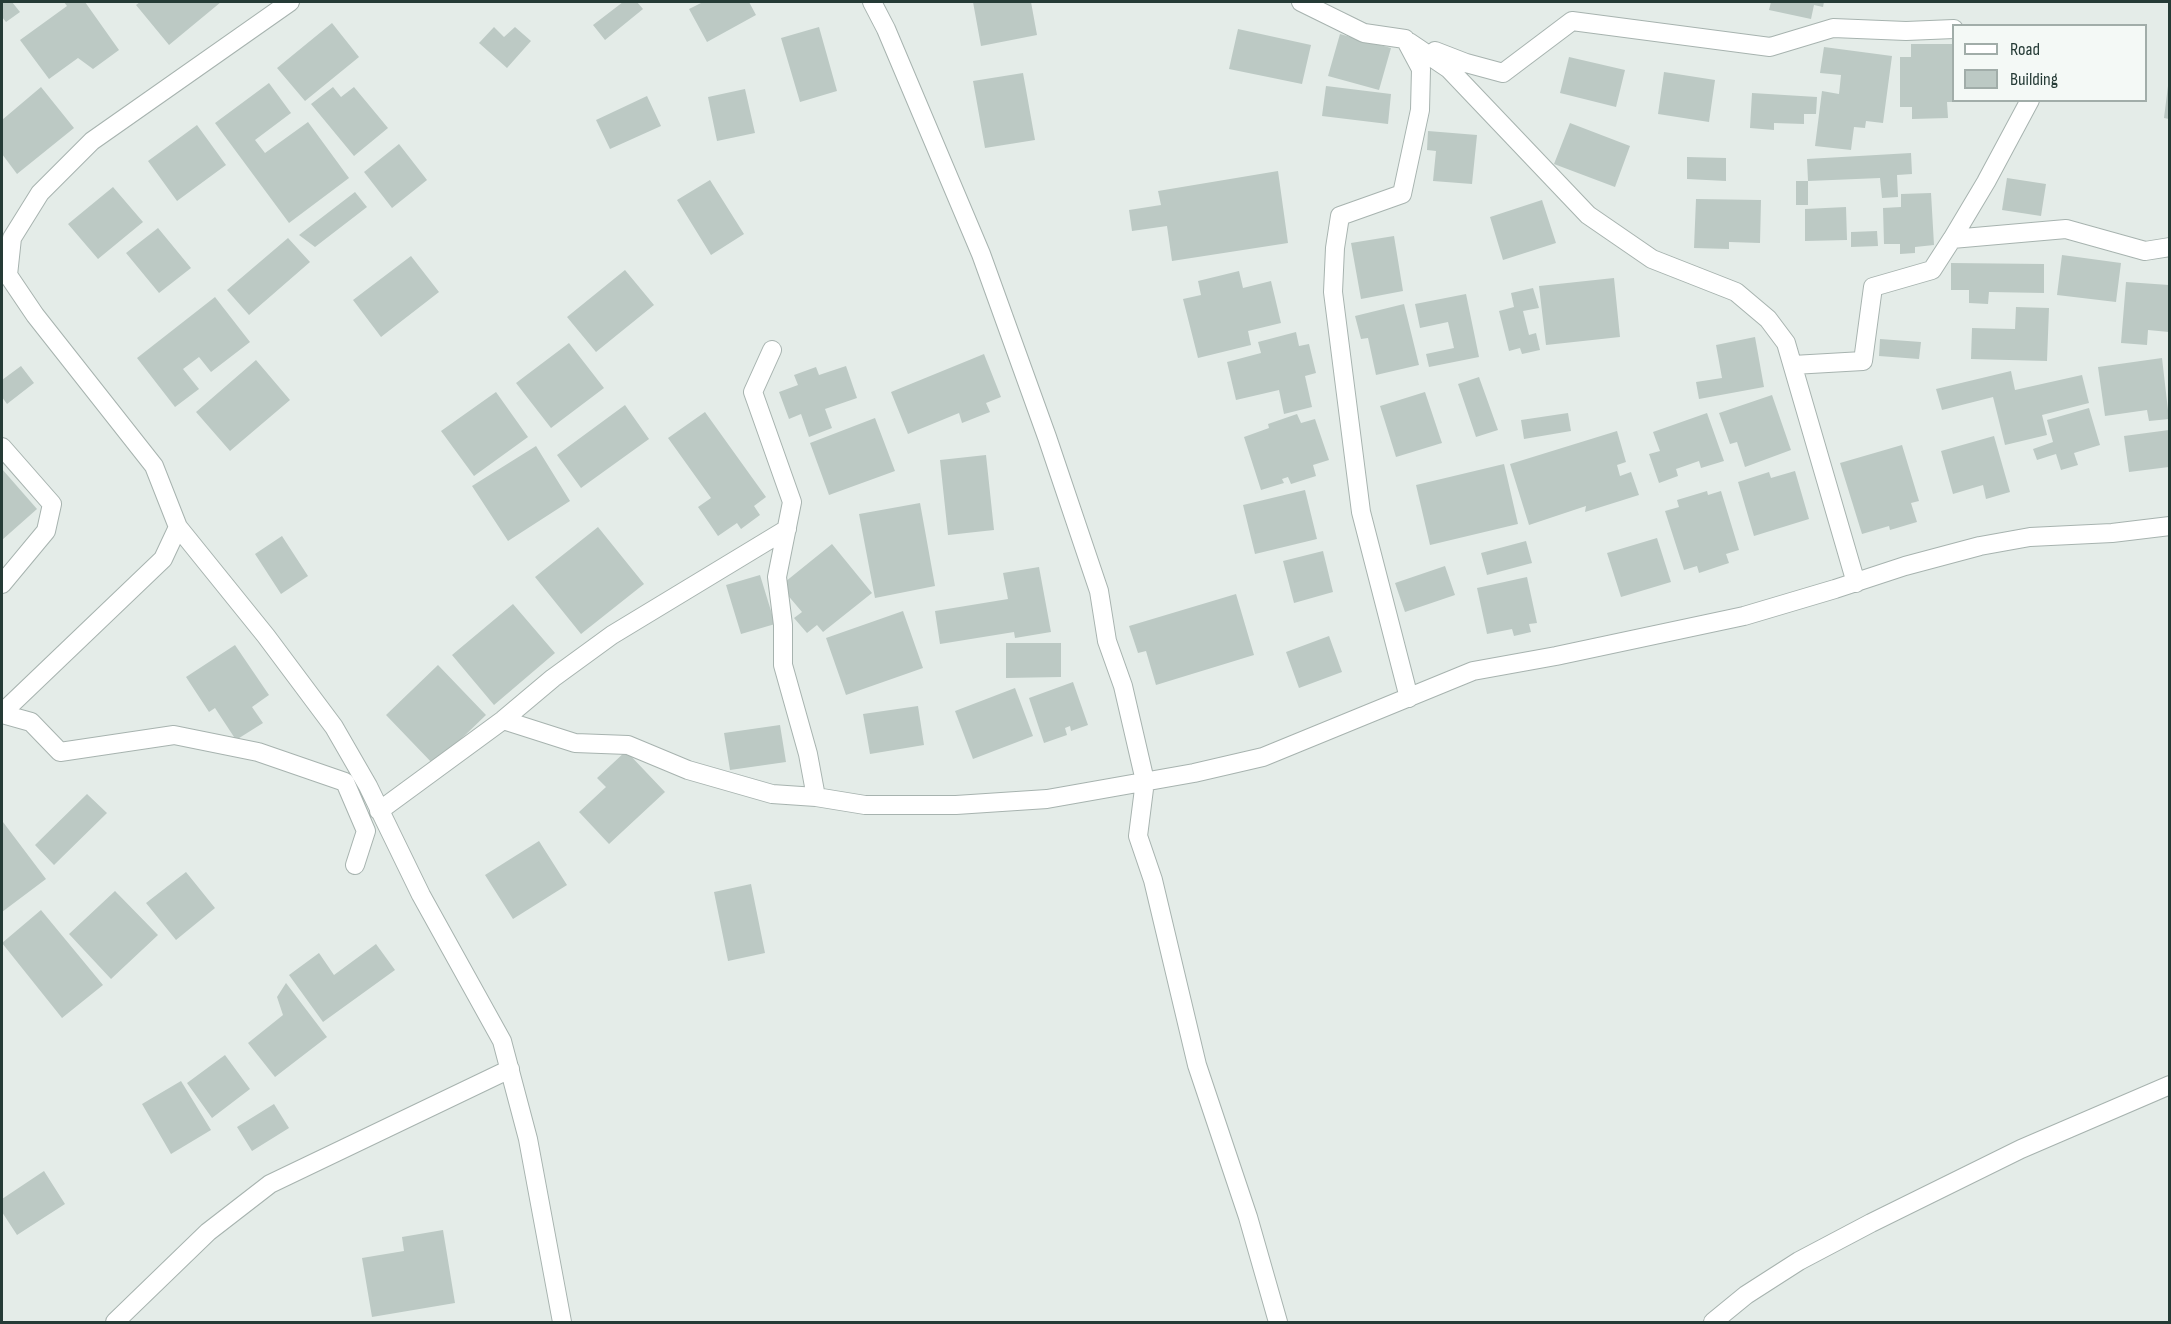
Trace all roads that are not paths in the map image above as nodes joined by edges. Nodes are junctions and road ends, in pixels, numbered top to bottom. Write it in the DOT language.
graph roads {
  1 [pos="290,2"];
  2 [pos="872,2"];
  3 [pos="1301,2"];
  4 [pos="1952,29"];
  5 [pos="1406,39"];
  6 [pos="2029,102"];
  7 [pos="1952,239"];
  8 [pos="2169,247"];
  9 [pos="772,350"];
  10 [pos="1793,366"];
  11 [pos="2,447"];
  12 [pos="2169,526"];
  13 [pos="178,527"];
  14 [pos="787,529"];
  15 [pos="1856,582"];
  16 [pos="2,584"];
  17 [pos="1409,698"];
  18 [pos="2,713"];
  19 [pos="503,720"];
  20 [pos="1144,781"];
  21 [pos="816,798"];
  22 [pos="379,811"];
  23 [pos="355,865"];
  24 [pos="510,1069"];
  25 [pos="2169,1085"];
  26 [pos="115,1323"];
  27 [pos="562,1323"];
  28 [pos="1278,1323"];
  29 [pos="1713,1323"];
  1 -- 13 [label="street"];
  2 -- 20 [label="street"];
  3 -- 5 [label="street"];
  4 -- 5 [label="street"];
  5 -- 10 [label="street"];
  5 -- 17 [label="street"];
  6 -- 7 [label="street"];
  7 -- 8 [label="street"];
  7 -- 10 [label="street"];
  9 -- 14 [label="street"];
  10 -- 15 [label="street"];
  11 -- 16 [label="street"];
  12 -- 15 [label="street"];
  13 -- 18 [label="street"];
  13 -- 22 [label="street"];
  14 -- 19 [label="street"];
  14 -- 21 [label="street"];
  15 -- 17 [label="street"];
  17 -- 20 [label="street"];
  18 -- 23 [label="street"];
  19 -- 21 [label="street"];
  19 -- 22 [label="street"];
  20 -- 21 [label="street"];
  20 -- 28 [label="street"];
  22 -- 24 [label="street"];
  24 -- 26 [label="street"];
  24 -- 27 [label="street"];
  25 -- 29 [label="street"];
}
